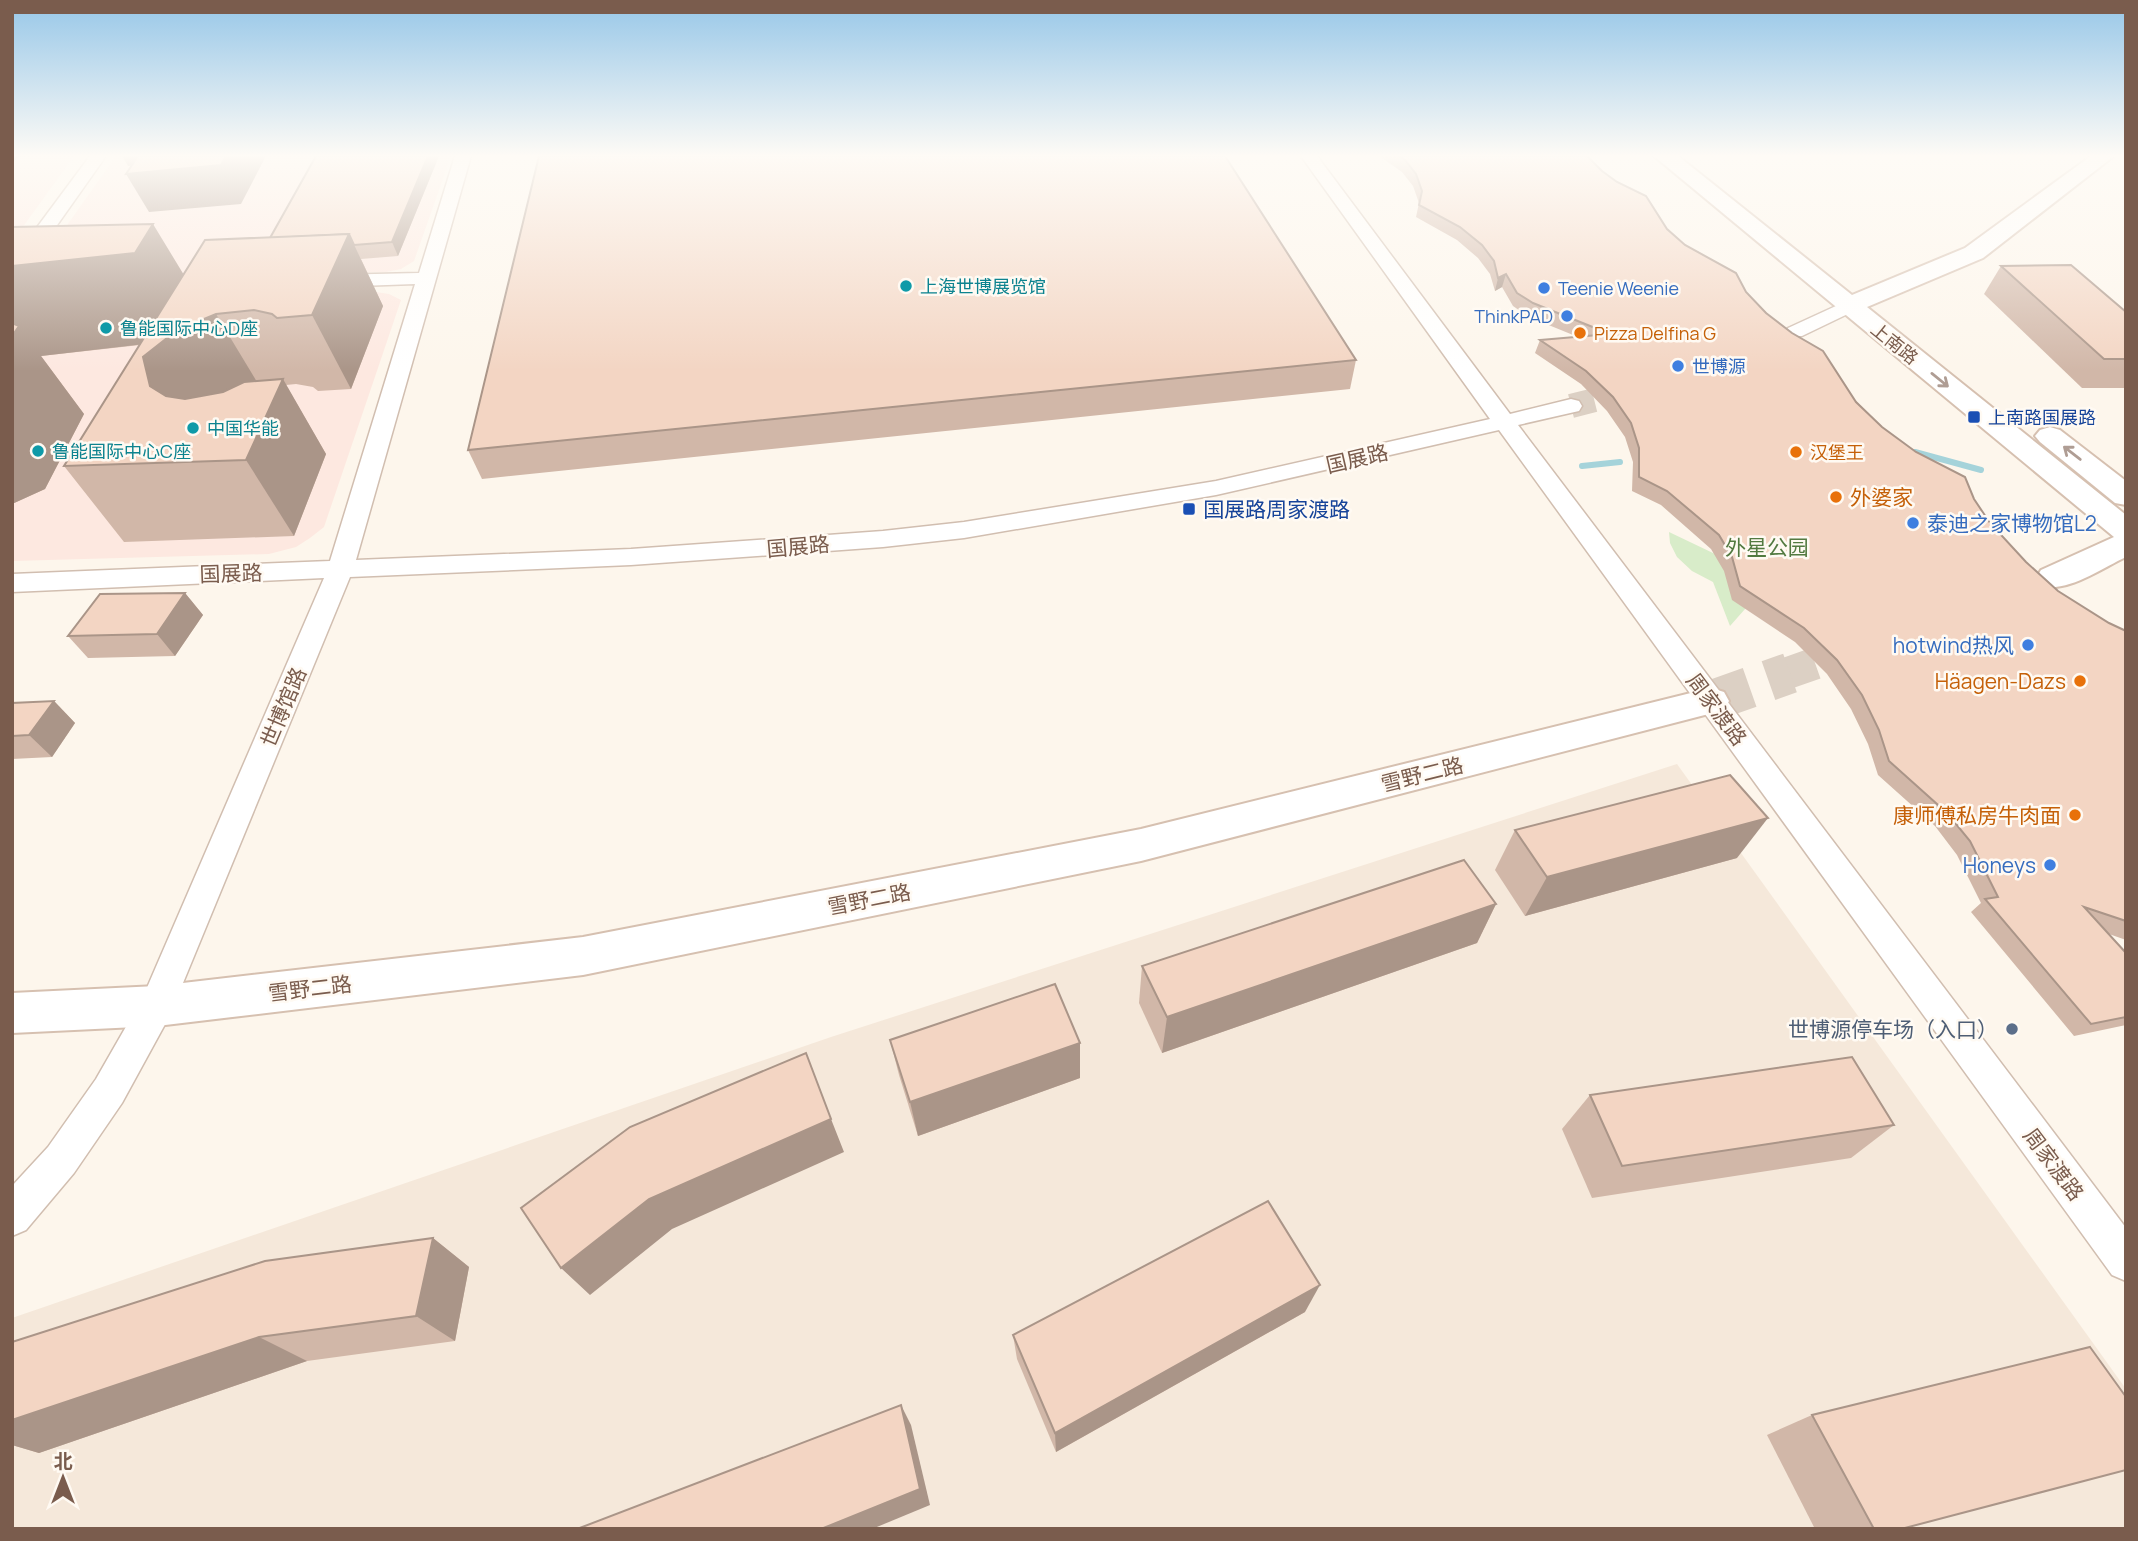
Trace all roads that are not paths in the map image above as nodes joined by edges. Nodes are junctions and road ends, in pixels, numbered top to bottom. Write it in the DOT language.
graph roads {
  1 [pos="53,228"];
  2 [pos="442,228"];
  3 [pos="1363,228"];
  4 [pos="1761,228"];
  5 [pos="1774,228"];
  6 [pos="2008,228"];
  7 [pos="427,278"];
  8 [pos="317,281"];
  9 [pos="17,285"];
  10 [pos="1859,301"];
  11 [pos="1795,332"];
  12 [pos="1571,406"];
  13 [pos="1505,423"];
  14 [pos="2126,496"];
  15 [pos="2126,531"];
  16 [pos="2126,544"];
  17 [pos="341,568"];
  18 [pos="2053,578"];
  19 [pos="12,583"];
  20 [pos="1711,701"];
  21 [pos="158,1006"];
  22 [pos="12,1013"];
  23 [pos="12,1216"];
  24 [pos="2126,1261"];
  1 -- 9 [label="street"];
  2 -- 7 [label="street, 世博馆路"];
  3 -- 13 [label="street, 周家渡路"];
  4 -- 10 [label="street, 上南路"];
  5 -- 10 [label="street, 上南路"];
  6 -- 10 [label="street"];
  7 -- 8 [label="street"];
  7 -- 17 [label="street, 世博馆路"];
  10 -- 11 [label="street"];
  14 -- 10 [label="street, 上南路, one-way"];
  10 -- 15 [label="street, 上南路, one-way"];
  12 -- 13 [label="street, 国展路"];
  13 -- 17 [label="street, 国展路"];
  13 -- 20 [label="street, 周家渡路"];
  16 -- 18 [label="street"];
  17 -- 19 [label="street, 国展路"];
  17 -- 21 [label="street, 世博馆路"];
  20 -- 21 [label="street, 雪野二路"];
  20 -- 24 [label="street, 周家渡路"];
  21 -- 22 [label="street, 雪野二路"];
  21 -- 23 [label="street, 世博馆路"];
}
